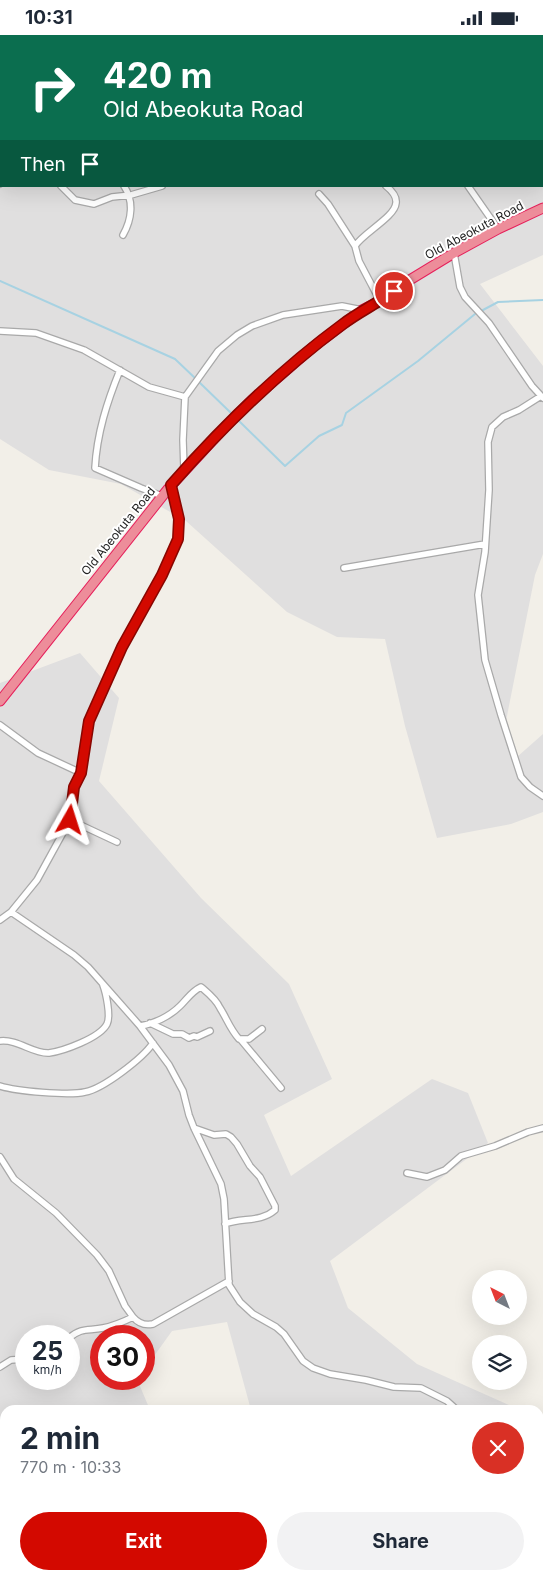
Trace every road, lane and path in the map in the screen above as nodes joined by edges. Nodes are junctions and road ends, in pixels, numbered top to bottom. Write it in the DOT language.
graph roads {
  1 [pos="62,187"];
  2 [pos="125,187"];
  3 [pos="158,187"];
  4 [pos="387,187"];
  5 [pos="469,187"];
  6 [pos="319,194"];
  7 [pos="130,195"];
  8 [pos="543,207"];
  9 [pos="498,229"];
  10 [pos="123,235"];
  11 [pos="355,246"];
  12 [pos="454,253"];
  13 [pos="380,301"];
  14 [pos="362,310"];
  15 [pos="0,331"];
  16 [pos="120,370"];
  17 [pos="184,397"];
  18 [pos="542,397"];
  19 [pos="184,470"];
  20 [pos="171,485"];
  21 [pos="162,496"];
  22 [pos="485,544"];
  23 [pos="344,568"];
  24 [pos="0,701"];
  25 [pos="0,725"];
  26 [pos="81,773"];
  27 [pos="543,796"];
  28 [pos="70,820"];
  29 [pos="117,842"];
  30 [pos="11,912"];
  31 [pos="0,920"];
  32 [pos="101,981"];
  33 [pos="150,1023"];
  34 [pos="140,1026"];
  35 [pos="262,1029"];
  36 [pos="210,1031"];
  37 [pos="242,1040"];
  38 [pos="0,1041"];
  39 [pos="153,1043"];
  40 [pos="0,1086"];
  41 [pos="280,1088"];
  42 [pos="194,1128"];
  43 [pos="543,1128"];
  44 [pos="0,1157"];
  45 [pos="407,1173"];
  46 [pos="225,1224"];
  47 [pos="229,1281"];
  48 [pos="132,1317"];
  49 [pos="80,1332"];
  50 [pos="15,1360"];
  51 [pos="0,1367"];
  52 [pos="451,1405"];
  1 -- 7 [label="street"];
  2 -- 7 [label="street"];
  3 -- 7 [label="street"];
  4 -- 11 [label="street"];
  5 -- 9 [label="street"];
  6 -- 11 [label="street"];
  7 -- 10 [label="street"];
  8 -- 9 [label="highway, Old Abeokuta Road"];
  9 -- 12 [label="highway, Old Abeokuta Road"];
  11 -- 13 [label="street"];
  12 -- 13 [label="highway, Old Abeokuta Road"];
  12 -- 18 [label="street"];
  13 -- 14 [label="highway, Old Abeokuta Road"];
  14 -- 17 [label="street"];
  14 -- 19 [label="highway, Old Abeokuta Road"];
  15 -- 16 [label="street"];
  16 -- 17 [label="street"];
  16 -- 21 [label="street"];
  17 -- 19 [label="street"];
  18 -- 22 [label="street"];
  19 -- 20 [label="highway, Old Abeokuta Road"];
  20 -- 21 [label="highway, Old Abeokuta Road"];
  20 -- 26 [label="street"];
  21 -- 24 [label="highway, Old Abeokuta Road"];
  22 -- 23 [label="street"];
  22 -- 27 [label="street"];
  25 -- 26 [label="street"];
  26 -- 28 [label="street"];
  28 -- 29 [label="street"];
  28 -- 30 [label="street"];
  30 -- 31 [label="street"];
  30 -- 32 [label="street"];
  32 -- 34 [label="street"];
  32 -- 38 [label="street"];
  33 -- 34 [label="street"];
  33 -- 36 [label="street"];
  33 -- 37 [label="street"];
  34 -- 39 [label="street"];
  35 -- 37 [label="street"];
  37 -- 41 [label="street"];
  39 -- 40 [label="street"];
  39 -- 42 [label="street"];
  42 -- 46 [label="street"];
  42 -- 46 [label="street"];
  43 -- 45 [label="street"];
  44 -- 48 [label="street"];
  46 -- 47 [label="street"];
  47 -- 48 [label="street"];
  47 -- 52 [label="street"];
  48 -- 49 [label="street"];
  50 -- 51 [label="street"];
}
